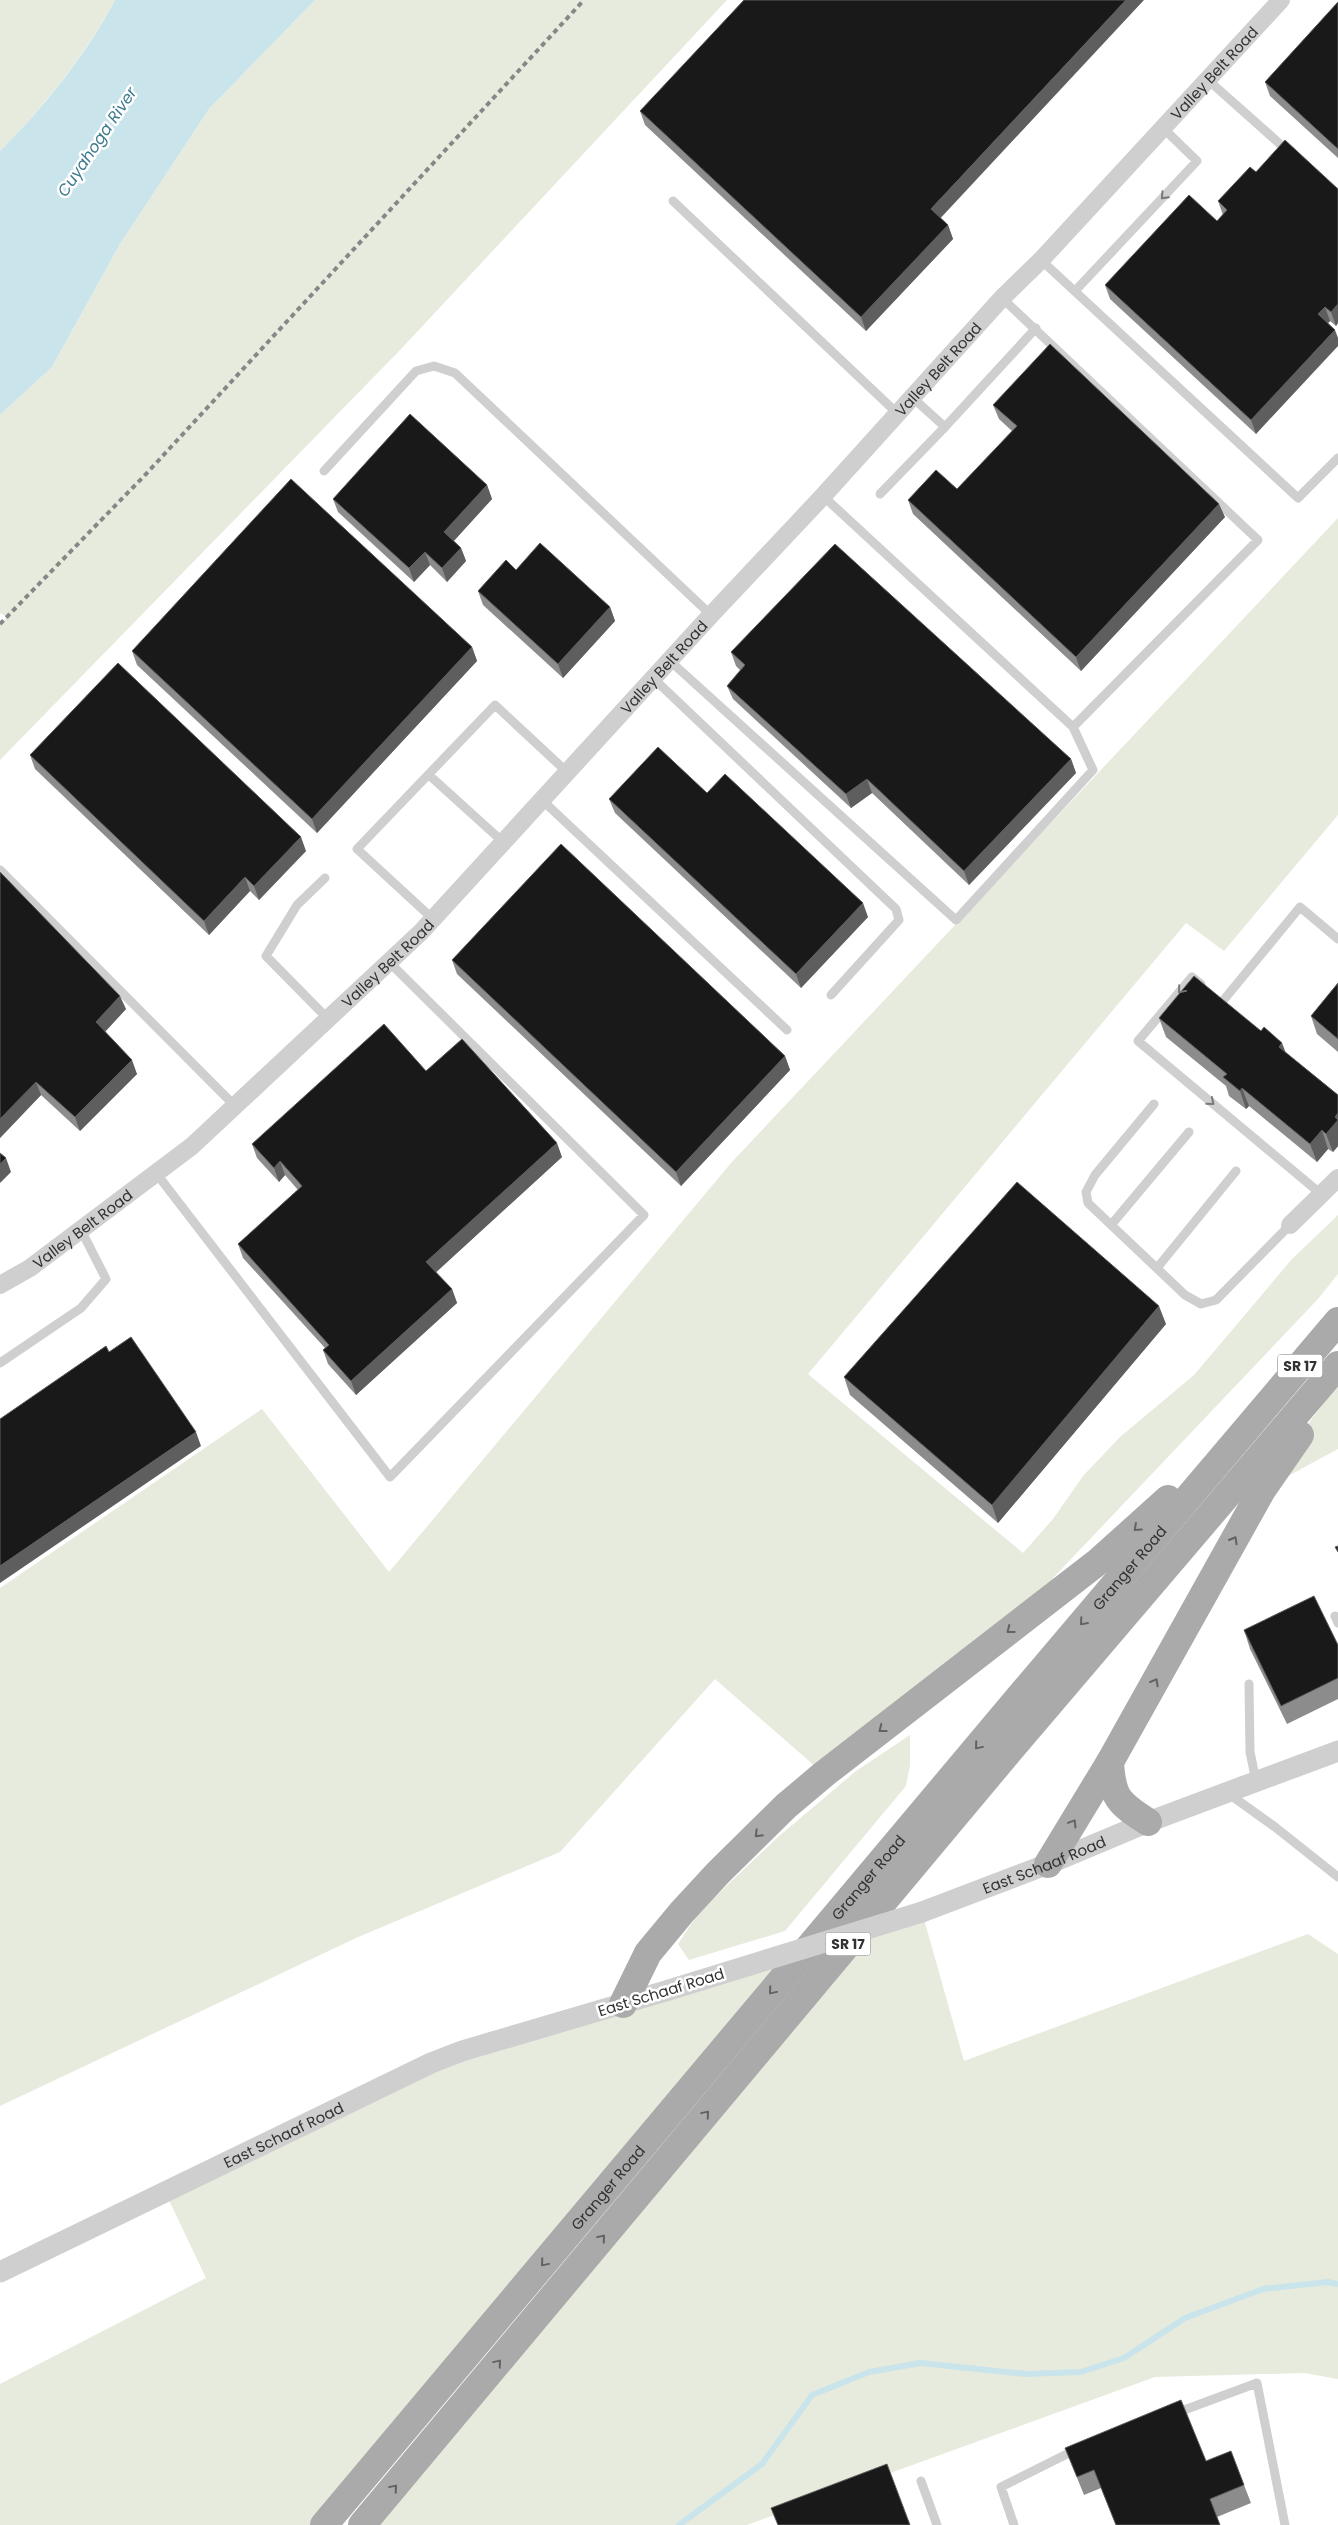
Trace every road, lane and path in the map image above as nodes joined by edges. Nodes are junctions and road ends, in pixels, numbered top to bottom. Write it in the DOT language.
graph roads {
  1 [pos="1281,0"];
  2 [pos="1208,80"];
  3 [pos="1163,128"];
  4 [pos="1295,156"];
  5 [pos="673,201"];
  6 [pos="1041,260"];
  7 [pos="1075,290"];
  8 [pos="1002,298"];
  9 [pos="1036,328"];
  10 [pos="913,398"];
  11 [pos="898,414"];
  12 [pos="946,427"];
  13 [pos="1338,458"];
  14 [pos="324,471"];
  15 [pos="880,494"];
  16 [pos="823,496"];
  17 [pos="711,615"];
  18 [pos="670,660"];
  19 [pos="653,678"];
  20 [pos="1073,727"];
  21 [pos="567,772"];
  22 [pos="429,775"];
  23 [pos="542,800"];
  24 [pos="503,842"];
  25 [pos="0,870"];
  26 [pos="325,878"];
  27 [pos="433,919"];
  28 [pos="1338,939"];
  29 [pos="389,962"];
  30 [pos="1207,989"];
  31 [pos="831,995"];
  32 [pos="1215,995"];
  33 [pos="328,1019"];
  34 [pos="787,1030"];
  35 [pos="1154,1104"];
  36 [pos="234,1106"];
  37 [pos="1189,1132"];
  38 [pos="1236,1171"];
  39 [pos="156,1173"];
  40 [pos="1338,1178"];
  41 [pos="1320,1194"];
  42 [pos="1111,1225"];
  43 [pos="1290,1226"];
  44 [pos="81,1230"];
  45 [pos="1156,1268"];
  46 [pos="0,1285"];
  47 [pos="1338,1321"];
  48 [pos="0,1363"];
  49 [pos="1338,1365"];
  50 [pos="1338,1384"];
  51 [pos="1263,1412"];
  52 [pos="1249,1684"];
  53 [pos="1338,1751"];
  54 [pos="1110,1762"];
  55 [pos="1256,1782"];
  56 [pos="1226,1793"];
  57 [pos="1148,1822"];
  58 [pos="1048,1864"];
  59 [pos="1338,1877"];
  60 [pos="623,2004"];
  61 [pos="0,2272"];
  62 [pos="1166,2417"];
  63 [pos="1084,2446"];
  64 [pos="921,2481"];
  65 [pos="324,2525"];
  66 [pos="362,2525"];
  67 [pos="937,2525"];
  68 [pos="1014,2525"];
  69 [pos="1285,2525"];
  1 -- 2 [label="street, Valley Belt Road"];
  2 -- 3 [label="street, Valley Belt Road"];
  2 -- 4 [label="lane"];
  3 -- 6 [label="street, Valley Belt Road"];
  3 -- 7 [label="lane, one-way"];
  5 -- 11 [label="lane"];
  6 -- 7 [label="lane"];
  6 -- 8 [label="street, Valley Belt Road"];
  7 -- 13 [label="lane"];
  8 -- 9 [label="lane"];
  8 -- 10 [label="street, Valley Belt Road"];
  9 -- 12 [label="lane"];
  9 -- 20 [label="lane"];
  10 -- 11 [label="street, Valley Belt Road"];
  10 -- 12 [label="lane"];
  11 -- 16 [label="street, Valley Belt Road"];
  12 -- 15 [label="lane"];
  14 -- 17 [label="lane"];
  16 -- 17 [label="street, Valley Belt Road"];
  16 -- 20 [label="lane"];
  17 -- 18 [label="street, Valley Belt Road"];
  18 -- 19 [label="street, Valley Belt Road"];
  18 -- 20 [label="lane"];
  19 -- 21 [label="street, Valley Belt Road"];
  19 -- 31 [label="lane"];
  21 -- 22 [label="lane"];
  21 -- 23 [label="street, Valley Belt Road"];
  22 -- 24 [label="lane"];
  22 -- 27 [label="lane"];
  23 -- 24 [label="street, Valley Belt Road"];
  23 -- 34 [label="lane"];
  24 -- 27 [label="street, Valley Belt Road"];
  25 -- 36 [label="lane"];
  26 -- 33 [label="lane"];
  27 -- 29 [label="street, Valley Belt Road"];
  28 -- 32 [label="lane"];
  29 -- 33 [label="street, Valley Belt Road"];
  29 -- 39 [label="lane"];
  30 -- 41 [label="lane, one-way"];
  33 -- 36 [label="street, Valley Belt Road"];
  35 -- 42 [label="lane"];
  36 -- 39 [label="street, Valley Belt Road"];
  37 -- 42 [label="lane"];
  38 -- 45 [label="lane"];
  39 -- 44 [label="street, Valley Belt Road"];
  40 -- 41 [label="street"];
  41 -- 43 [label="street"];
  42 -- 45 [label="lane"];
  43 -- 45 [label="lane"];
  44 -- 46 [label="street, Valley Belt Road"];
  44 -- 48 [label="lane"];
  47 -- 51 [label="main road, Granger Road / SR 17"];
  66 -- 49 [label="main road, Granger Road / SR 17, one-way"];
  54 -- 50 [label="main road, one-way"];
  51 -- 60 [label="main road, one-way"];
  51 -- 65 [label="main road, Granger Road / SR 17, one-way"];
  52 -- 55 [label="lane"];
  53 -- 55 [label="street, East Schaaf Road"];
  54 -- 57 [label="main road"];
  58 -- 54 [label="main road, one-way"];
  55 -- 56 [label="street, East Schaaf Road"];
  56 -- 57 [label="street, East Schaaf Road"];
  56 -- 59 [label="lane"];
  57 -- 58 [label="street, East Schaaf Road"];
  58 -- 60 [label="street, East Schaaf Road, bridge"];
  60 -- 61 [label="street, East Schaaf Road"];
  62 -- 69 [label="lane"];
  63 -- 68 [label="lane"];
  64 -- 67 [label="lane"];
}
